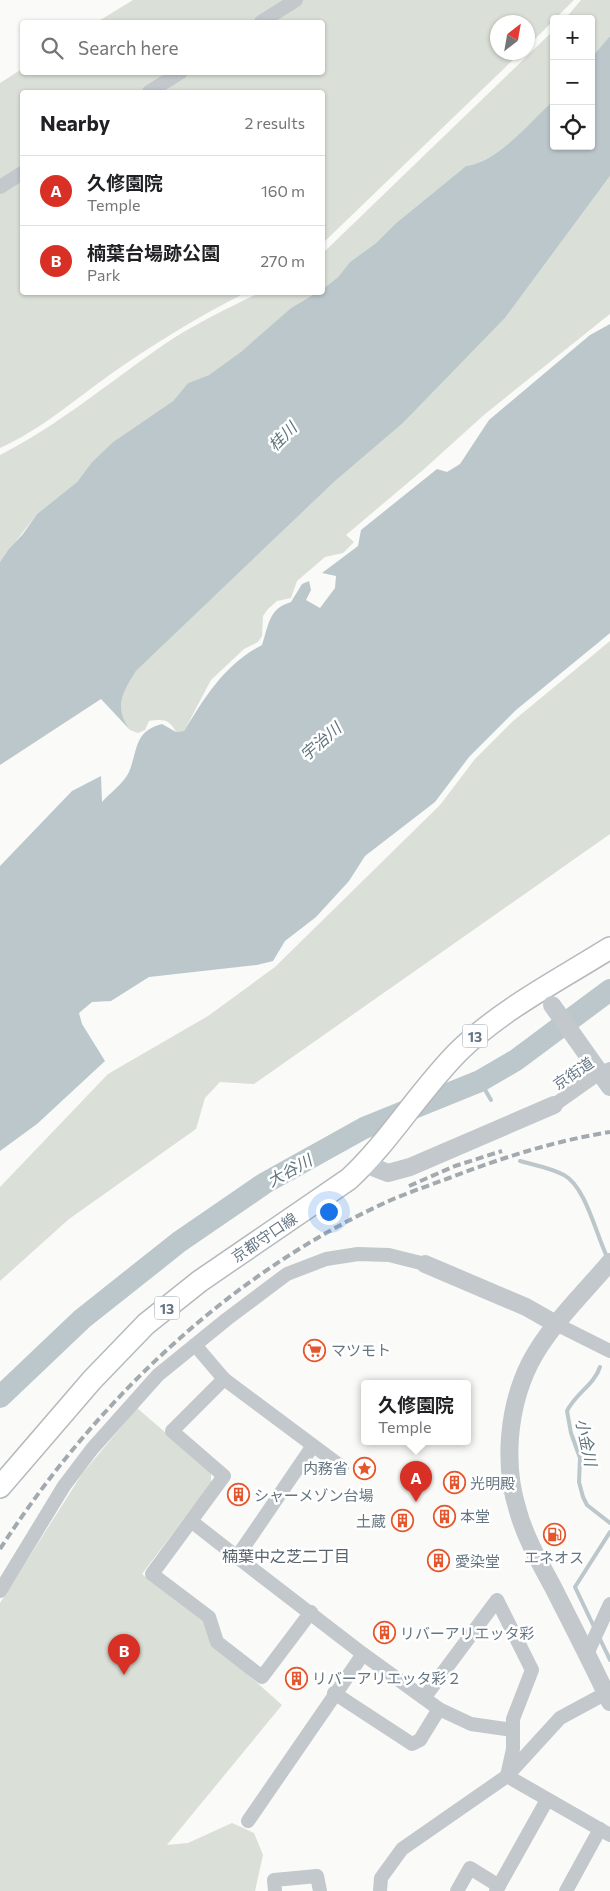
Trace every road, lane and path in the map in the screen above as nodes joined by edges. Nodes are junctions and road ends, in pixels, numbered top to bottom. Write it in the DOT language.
graph roads {
  1 [pos="296,0"];
  2 [pos="264,20"];
  3 [pos="177,75"];
  4 [pos="152,90"];
  5 [pos="20,174"];
  6 [pos="0,187"];
  7 [pos="610,948"];
  8 [pos="547,998"];
  9 [pos="610,1068"];
  10 [pos="610,1087"];
  11 [pos="554,1105"];
  12 [pos="365,1164"];
  13 [pos="610,1262"];
  14 [pos="425,1264"];
  15 [pos="556,1324"];
  16 [pos="195,1345"];
  17 [pos="610,1351"];
  18 [pos="224,1379"];
  19 [pos="312,1447"];
  20 [pos="342,1468"];
  21 [pos="0,1487"];
  22 [pos="191,1521"];
  23 [pos="237,1558"];
  24 [pos="0,1591"];
  25 [pos="610,1604"];
  26 [pos="310,1612"];
  27 [pos="593,1640"];
  28 [pos="363,1654"];
  29 [pos="334,1693"];
  30 [pos="609,1696"];
  31 [pos="424,1698"];
  32 [pos="439,1709"];
  33 [pos="513,1730"];
  34 [pos="506,1776"];
  35 [pos="548,1800"];
  36 [pos="248,1821"];
  37 [pos="605,1832"];
  38 [pos="380,1885"];
  39 [pos="497,1888"];
  40 [pos="275,1891"];
  41 [pos="320,1891"];
  42 [pos="370,1891"];
  43 [pos="457,1891"];
  44 [pos="566,1891"];
  1 -- 2 [label="street"];
  3 -- 4 [label="street"];
  5 -- 6 [label="street"];
  7 -- 8 [label="main road, 京都守口線 / 13"];
  8 -- 10 [label="street, bridge"];
  8 -- 12 [label="main road, 京都守口線 / 13"];
  9 -- 11 [label="street, 京街道"];
  11 -- 12 [label="street"];
  12 -- 21 [label="main road, 京都守口線 / 13"];
  13 -- 15 [label="street"];
  14 -- 15 [label="street"];
  14 -- 16 [label="street"];
  15 -- 17 [label="street"];
  15 -- 27 [label="street"];
  16 -- 18 [label="street"];
  16 -- 24 [label="street"];
  18 -- 19 [label="street"];
  18 -- 22 [label="street"];
  19 -- 20 [label="street"];
  19 -- 23 [label="street"];
  22 -- 23 [label="street"];
  22 -- 26 [label="street"];
  23 -- 26 [label="street"];
  25 -- 27 [label="street"];
  26 -- 28 [label="street"];
  27 -- 30 [label="street"];
  28 -- 29 [label="street"];
  28 -- 31 [label="street"];
  29 -- 32 [label="street"];
  29 -- 36 [label="street"];
  30 -- 34 [label="street"];
  31 -- 32 [label="street"];
  31 -- 33 [label="street"];
  32 -- 33 [label="street"];
  33 -- 34 [label="street"];
  34 -- 35 [label="street"];
  34 -- 38 [label="street"];
  35 -- 37 [label="street"];
  35 -- 39 [label="street"];
  37 -- 44 [label="street"];
  38 -- 42 [label="street"];
  39 -- 43 [label="street"];
  40 -- 41 [label="street"];
}
